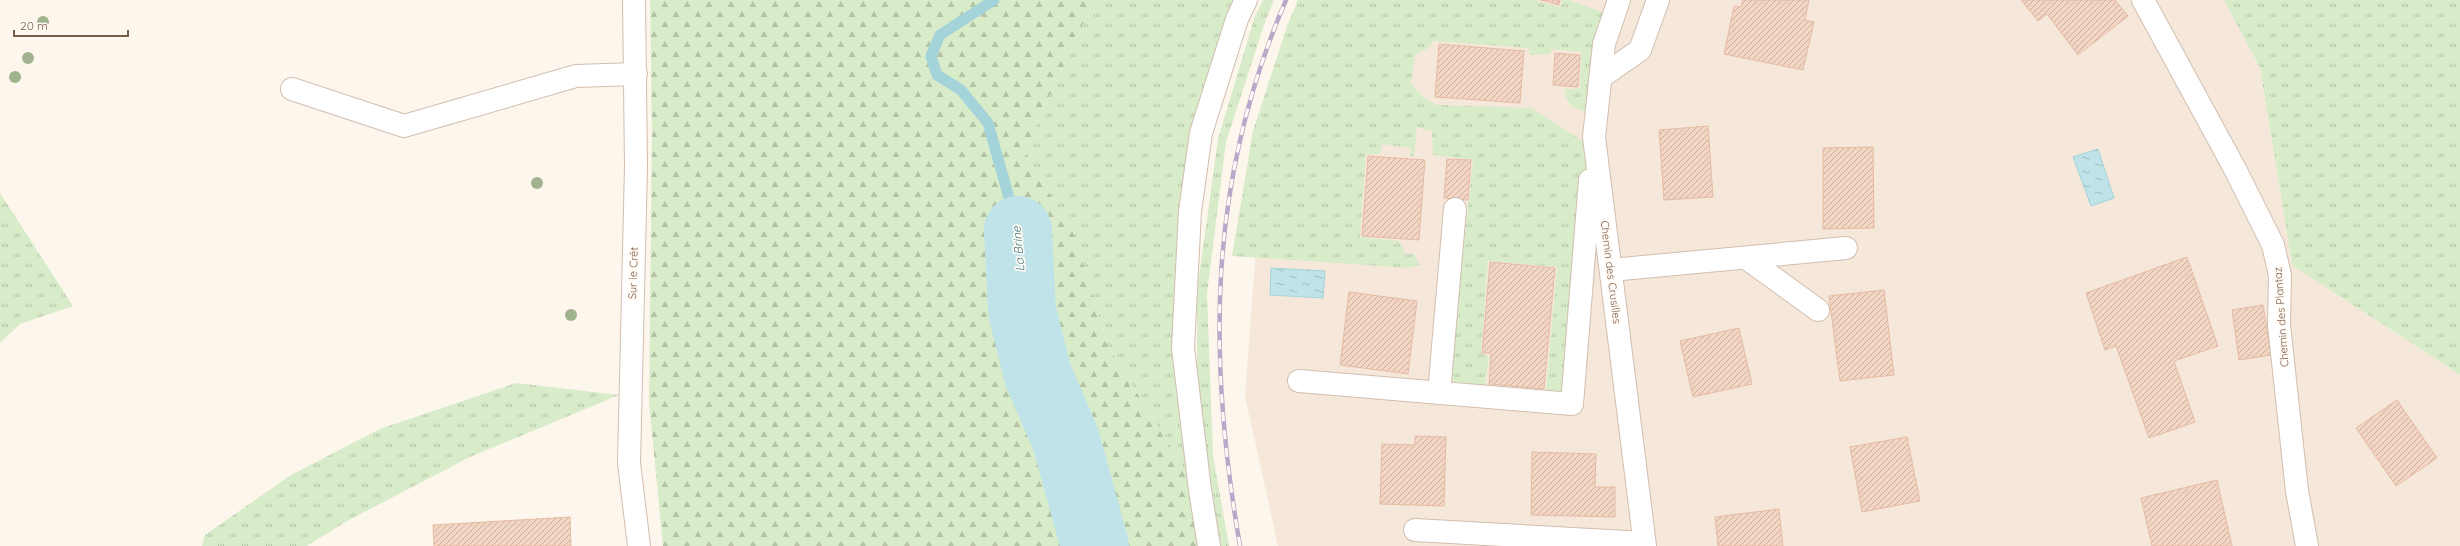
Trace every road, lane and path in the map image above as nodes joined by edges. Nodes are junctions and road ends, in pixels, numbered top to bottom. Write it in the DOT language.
graph roads {
  1 [pos="634,0"];
  2 [pos="1246,0"];
  3 [pos="1619,0"];
  4 [pos="1658,0"];
  5 [pos="2143,0"];
  6 [pos="636,74"];
  7 [pos="1601,77"];
  8 [pos="292,89"];
  9 [pos="1594,137"];
  10 [pos="1454,209"];
  11 [pos="1846,248"];
  12 [pos="1746,258"];
  13 [pos="1611,270"];
  14 [pos="1818,310"];
  15 [pos="1299,381"];
  16 [pos="1439,393"];
  17 [pos="1415,530"];
  18 [pos="1645,544"];
  19 [pos="639,546"];
  20 [pos="1209,546"];
  21 [pos="2306,546"];
  1 -- 6 [label="street, Sur le Crêt"];
  2 -- 20 [label="street"];
  3 -- 7 [label="street, Chemin des Crusilles"];
  4 -- 7 [label="street"];
  5 -- 21 [label="street, Chemin des Plantaz"];
  6 -- 8 [label="street"];
  6 -- 19 [label="street, Sur le Crêt"];
  7 -- 9 [label="street, Chemin des Crusilles"];
  9 -- 13 [label="street, Chemin des Crusilles"];
  9 -- 16 [label="street"];
  10 -- 16 [label="street"];
  11 -- 12 [label="street"];
  12 -- 13 [label="street"];
  12 -- 14 [label="street"];
  13 -- 18 [label="street, Chemin des Crusilles"];
  15 -- 16 [label="street"];
  17 -- 18 [label="street"];
}
